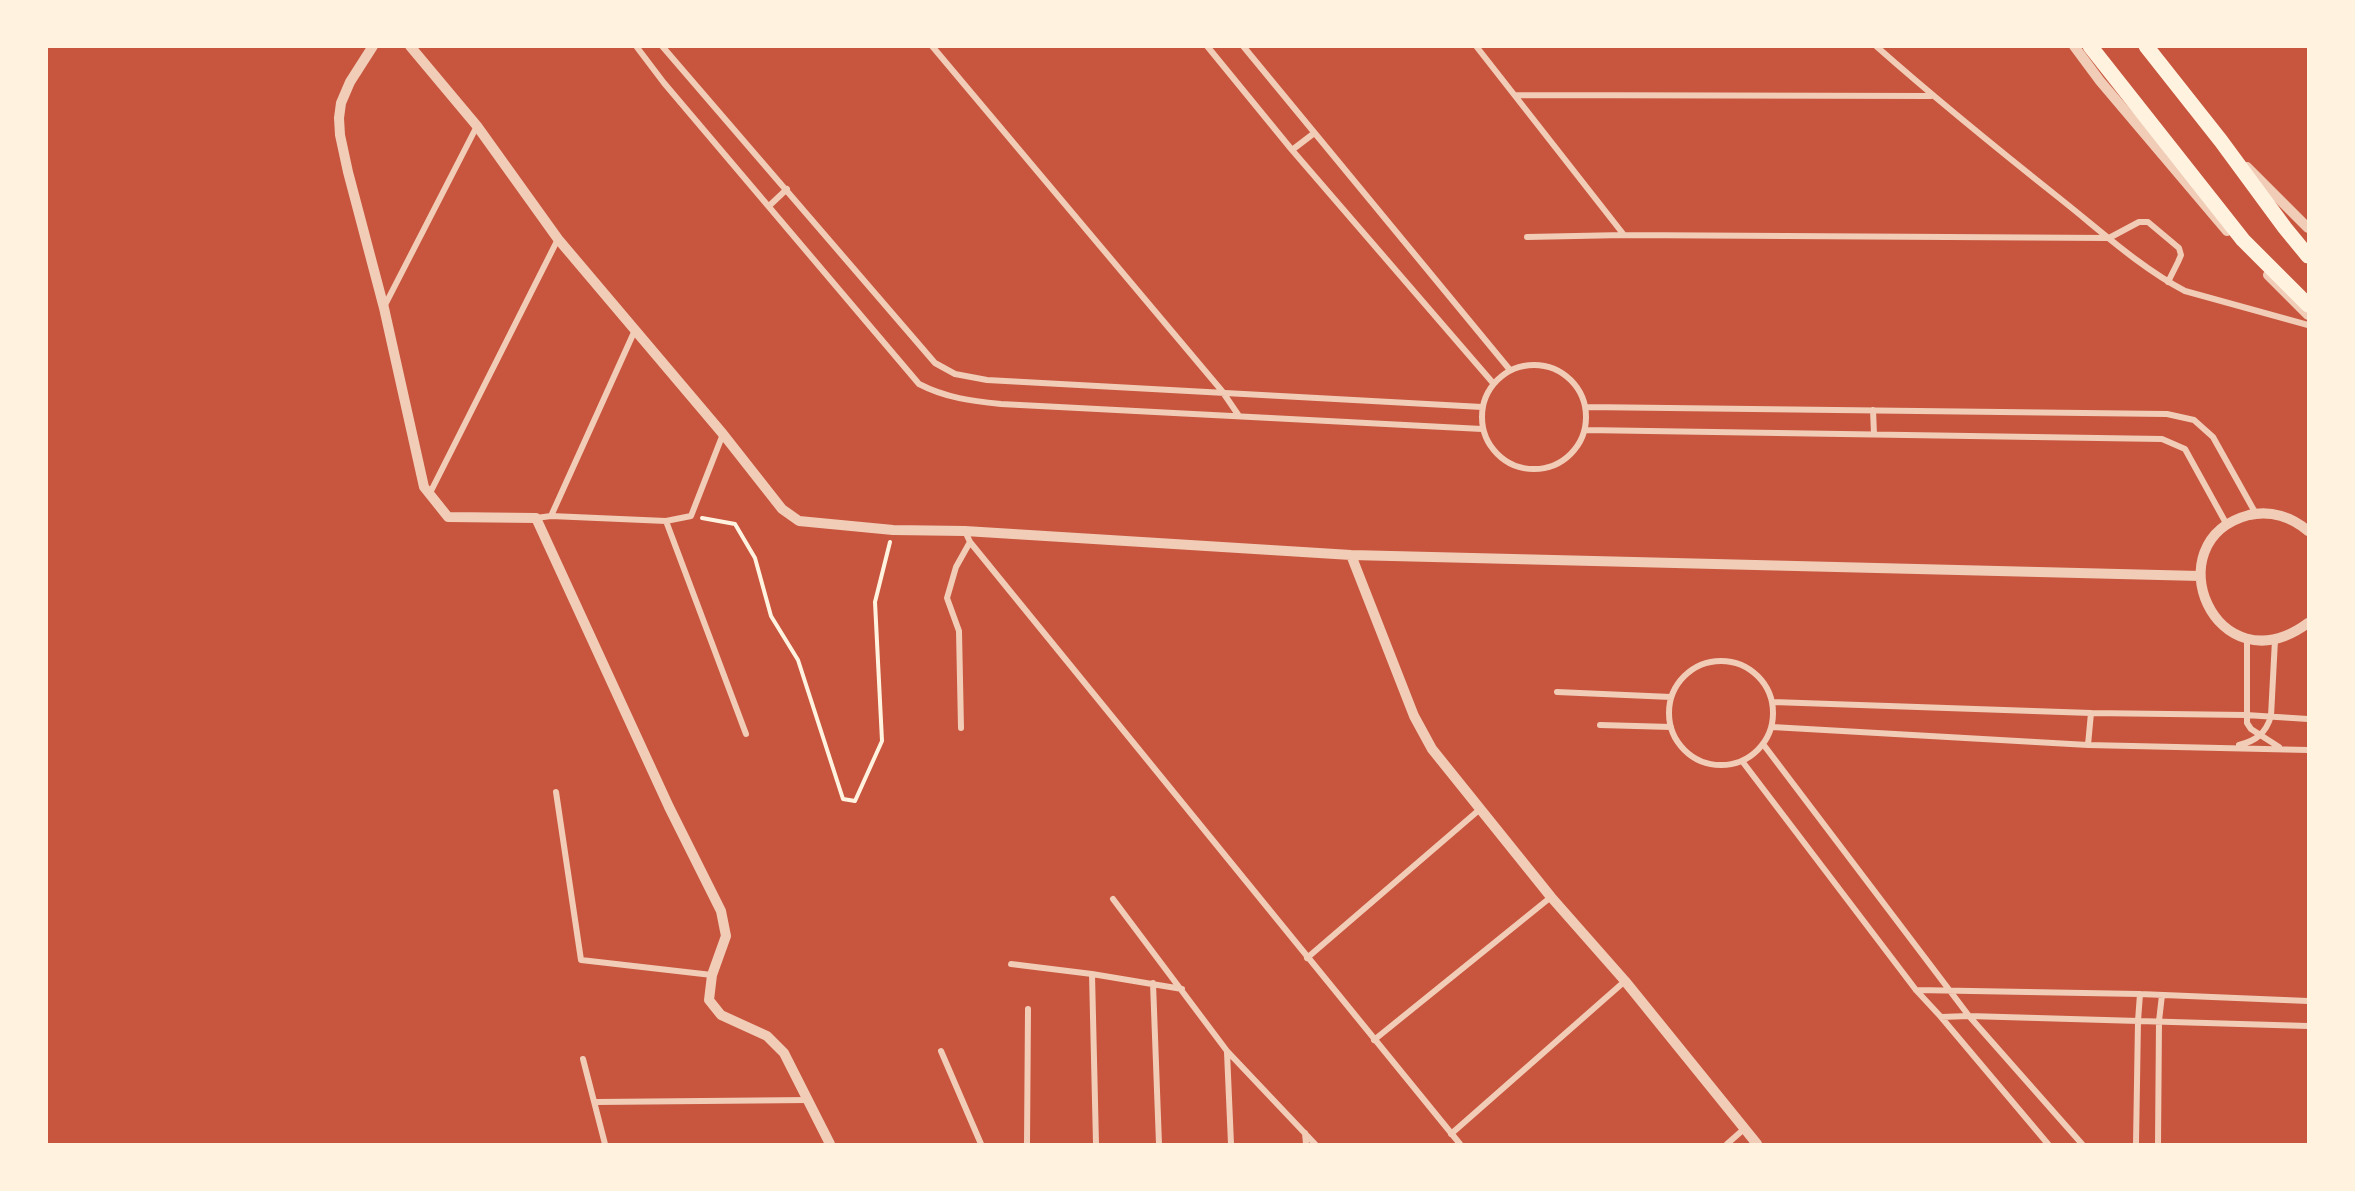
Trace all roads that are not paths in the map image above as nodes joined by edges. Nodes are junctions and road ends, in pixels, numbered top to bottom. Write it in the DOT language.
graph roads {
  1 [pos="410,46"];
  2 [pos="636,46"];
  3 [pos="662,46"];
  4 [pos="933,46"];
  5 [pos="1207,46"];
  6 [pos="1243,46"];
  7 [pos="1476,46"];
  8 [pos="1876,46"];
  9 [pos="2074,46"];
  10 [pos="2090,46"];
  11 [pos="2146,46"];
  12 [pos="372,48"];
  13 [pos="1515,95"];
  14 [pos="1932,96"];
  15 [pos="477,126"];
  16 [pos="1313,134"];
  17 [pos="2221,141"];
  18 [pos="1292,150"];
  19 [pos="786,189"];
  20 [pos="769,206"];
  21 [pos="2308,228"];
  22 [pos="1624,234"];
  23 [pos="1527,237"];
  24 [pos="2109,238"];
  25 [pos="558,239"];
  26 [pos="2308,256"];
  27 [pos="2168,282"];
  28 [pos="2308,305"];
  29 [pos="384,308"];
  30 [pos="2308,315"];
  31 [pos="2308,325"];
  32 [pos="635,330"];
  33 [pos="1510,370"];
  34 [pos="1492,384"];
  35 [pos="1222,391"];
  36 [pos="1482,407"];
  37 [pos="1586,407"];
  38 [pos="1873,411"];
  39 [pos="1239,416"];
  40 [pos="1482,429"];
  41 [pos="1585,430"];
  42 [pos="723,434"];
  43 [pos="1874,434"];
  44 [pos="429,495"];
  45 [pos="2256,514"];
  46 [pos="551,516"];
  47 [pos="536,518"];
  48 [pos="666,521"];
  49 [pos="2227,525"];
  50 [pos="2308,531"];
  51 [pos="967,536"];
  52 [pos="1351,555"];
  53 [pos="2200,576"];
  54 [pos="2308,623"];
  55 [pos="2247,638"];
  56 [pos="2275,640"];
  57 [pos="1557,692"];
  58 [pos="1671,697"];
  59 [pos="1773,702"];
  60 [pos="2091,713"];
  61 [pos="2246,715"];
  62 [pos="2271,716"];
  63 [pos="2308,719"];
  64 [pos="1600,725"];
  65 [pos="1671,727"];
  66 [pos="1772,727"];
  67 [pos="961,728"];
  68 [pos="746,734"];
  69 [pos="2261,736"];
  70 [pos="1763,744"];
  71 [pos="2088,745"];
  72 [pos="2227,748"];
  73 [pos="2280,748"];
  74 [pos="2308,750"];
  75 [pos="1742,761"];
  76 [pos="556,792"];
  77 [pos="1479,810"];
  78 [pos="1551,897"];
  79 [pos="1113,899"];
  80 [pos="1307,958"];
  81 [pos="1011,964"];
  82 [pos="1092,974"];
  83 [pos="712,975"];
  84 [pos="1626,981"];
  85 [pos="1153,983"];
  86 [pos="1182,989"];
  87 [pos="1916,990"];
  88 [pos="1950,991"];
  89 [pos="2140,994"];
  90 [pos="2162,996"];
  91 [pos="2308,1001"];
  92 [pos="1028,1009"];
  93 [pos="1969,1016"];
  94 [pos="1941,1017"];
  95 [pos="2138,1021"];
  96 [pos="2159,1021"];
  97 [pos="2308,1026"];
  98 [pos="1374,1040"];
  99 [pos="941,1051"];
  100 [pos="1227,1051"];
  101 [pos="583,1059"];
  102 [pos="809,1100"];
  103 [pos="596,1102"];
  104 [pos="1744,1129"];
  105 [pos="1305,1132"];
  106 [pos="1451,1134"];
  107 [pos="605,1144"];
  108 [pos="830,1144"];
  109 [pos="981,1144"];
  110 [pos="1027,1144"];
  111 [pos="1096,1144"];
  112 [pos="1158,1144"];
  113 [pos="1231,1144"];
  114 [pos="1306,1144"];
  115 [pos="1315,1144"];
  116 [pos="1460,1144"];
  117 [pos="1727,1144"];
  118 [pos="1757,1144"];
  119 [pos="2048,1144"];
  120 [pos="2082,1144"];
  121 [pos="2136,1144"];
  122 [pos="2158,1144"];
  1 -- 15 [label="street"];
  2 -- 20 [label="street"];
  3 -- 19 [label="street"];
  4 -- 35 [label="street"];
  5 -- 18 [label="street"];
  6 -- 16 [label="street"];
  7 -- 13 [label="street"];
  8 -- 14 [label="street"];
  9 -- 30 [label="street"];
  10 -- 28 [label="main road"];
  11 -- 17 [label="main road"];
  12 -- 29 [label="street"];
  13 -- 14 [label="street"];
  13 -- 22 [label="street"];
  14 -- 24 [label="street"];
  15 -- 25 [label="street"];
  15 -- 29 [label="street"];
  16 -- 18 [label="street"];
  16 -- 33 [label="street"];
  17 -- 21 [label="street"];
  17 -- 26 [label="main road"];
  18 -- 34 [label="street"];
  19 -- 20 [label="street"];
  19 -- 35 [label="street"];
  20 -- 39 [label="street"];
  22 -- 23 [label="street"];
  22 -- 24 [label="street"];
  24 -- 27 [label="street"];
  24 -- 27 [label="street"];
  25 -- 32 [label="street"];
  25 -- 44 [label="street"];
  27 -- 31 [label="street"];
  29 -- 44 [label="street"];
  32 -- 42 [label="street"];
  32 -- 46 [label="street"];
  33 -- 34 [label="street"];
  33 -- 37 [label="street"];
  34 -- 36 [label="street"];
  35 -- 36 [label="street"];
  35 -- 39 [label="street"];
  36 -- 40 [label="street"];
  37 -- 38 [label="street"];
  37 -- 41 [label="street"];
  38 -- 43 [label="street"];
  38 -- 45 [label="street"];
  39 -- 40 [label="street"];
  40 -- 41 [label="street"];
  41 -- 43 [label="street"];
  42 -- 48 [label="street"];
  42 -- 51 [label="street"];
  43 -- 49 [label="street"];
  44 -- 47 [label="street"];
  45 -- 49 [label="street"];
  45 -- 50 [label="street"];
  46 -- 47 [label="street"];
  46 -- 48 [label="street"];
  47 -- 83 [label="street"];
  48 -- 68 [label="street"];
  49 -- 53 [label="street"];
  51 -- 52 [label="street"];
  51 -- 67 [label="street"];
  51 -- 80 [label="street"];
  52 -- 53 [label="street"];
  52 -- 77 [label="street"];
  53 -- 55 [label="street"];
  54 -- 56 [label="street"];
  55 -- 56 [label="street"];
  55 -- 61 [label="street"];
  56 -- 62 [label="street"];
  57 -- 58 [label="street"];
  58 -- 59 [label="street"];
  58 -- 65 [label="street"];
  59 -- 60 [label="street"];
  59 -- 66 [label="street"];
  60 -- 61 [label="street"];
  60 -- 71 [label="street"];
  61 -- 62 [label="street"];
  61 -- 69 [label="street"];
  62 -- 63 [label="street"];
  62 -- 69 [label="street"];
  64 -- 65 [label="street"];
  65 -- 75 [label="street"];
  66 -- 70 [label="street"];
  66 -- 71 [label="street"];
  69 -- 72 [label="street"];
  69 -- 73 [label="street"];
  70 -- 75 [label="street"];
  70 -- 88 [label="street"];
  71 -- 72 [label="street"];
  72 -- 73 [label="street"];
  73 -- 74 [label="street"];
  75 -- 87 [label="street"];
  76 -- 83 [label="street"];
  77 -- 78 [label="street"];
  77 -- 80 [label="street"];
  78 -- 84 [label="street"];
  78 -- 98 [label="street"];
  79 -- 86 [label="street"];
  80 -- 98 [label="street"];
  81 -- 82 [label="street"];
  82 -- 85 [label="street"];
  82 -- 111 [label="street"];
  83 -- 102 [label="street"];
  84 -- 104 [label="street"];
  84 -- 106 [label="street"];
  85 -- 86 [label="street"];
  85 -- 112 [label="street"];
  86 -- 100 [label="street"];
  87 -- 88 [label="street"];
  87 -- 94 [label="street"];
  88 -- 89 [label="street"];
  88 -- 93 [label="street"];
  89 -- 90 [label="street"];
  89 -- 95 [label="street"];
  90 -- 91 [label="street"];
  90 -- 96 [label="street"];
  92 -- 110 [label="street"];
  93 -- 94 [label="street"];
  93 -- 95 [label="street"];
  93 -- 120 [label="street"];
  94 -- 119 [label="street"];
  95 -- 96 [label="street"];
  95 -- 121 [label="street"];
  96 -- 97 [label="street"];
  96 -- 122 [label="street"];
  98 -- 106 [label="street"];
  99 -- 109 [label="street"];
  100 -- 105 [label="street"];
  100 -- 113 [label="street"];
  101 -- 103 [label="street"];
  102 -- 103 [label="street"];
  102 -- 108 [label="street"];
  103 -- 107 [label="street"];
  104 -- 117 [label="street"];
  104 -- 118 [label="street"];
  105 -- 114 [label="street"];
  105 -- 115 [label="street"];
  106 -- 116 [label="street"];
}
